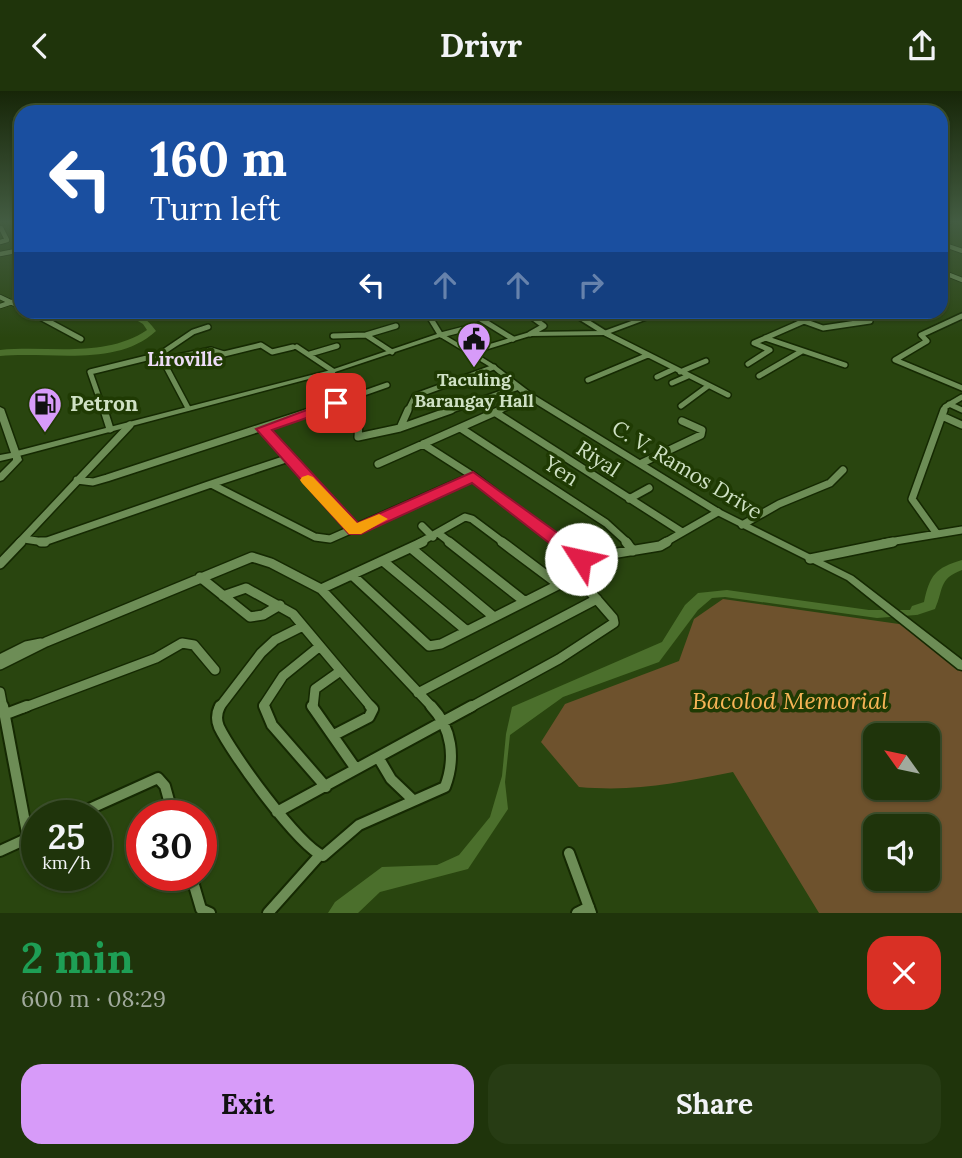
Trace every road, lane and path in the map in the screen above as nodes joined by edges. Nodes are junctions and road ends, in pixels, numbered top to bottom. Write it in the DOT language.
graph roads {
  1 [pos="0,297"];
  2 [pos="14,301"];
  3 [pos="11,302"];
  4 [pos="14,304"];
  5 [pos="0,306"];
  6 [pos="962,316"];
  7 [pos="44,319"];
  8 [pos="431,319"];
  9 [pos="481,319"];
  10 [pos="534,319"];
  11 [pos="583,319"];
  12 [pos="644,319"];
  13 [pos="795,319"];
  14 [pos="809,319"];
  15 [pos="870,321"];
  16 [pos="802,322"];
  17 [pos="396,326"];
  18 [pos="476,326"];
  19 [pos="208,327"];
  20 [pos="605,333"];
  21 [pos="530,334"];
  22 [pos="366,335"];
  23 [pos="441,335"];
  24 [pos="333,336"];
  25 [pos="765,338"];
  26 [pos="81,339"];
  27 [pos="513,339"];
  28 [pos="337,346"];
  29 [pos="803,351"];
  30 [pos="392,352"];
  31 [pos="470,352"];
  32 [pos="310,354"];
  33 [pos="648,355"];
  34 [pos="161,358"];
  35 [pos="706,361"];
  36 [pos="748,364"];
  37 [pos="845,365"];
  38 [pos="494,367"];
  39 [pos="677,370"];
  40 [pos="333,371"];
  41 [pos="688,376"];
  42 [pos="759,376"];
  43 [pos="657,377"];
  44 [pos="588,380"];
  45 [pos="672,383"];
  46 [pos="387,386"];
  47 [pos="708,386"];
  48 [pos="519,387"];
  49 [pos="962,388"];
  50 [pos="728,395"];
  51 [pos="531,397"];
  52 [pos="962,397"];
  53 [pos="362,403"];
  54 [pos="949,404"];
  55 [pos="681,406"];
  56 [pos="188,408"];
  57 [pos="0,409"];
  58 [pos="962,410"];
  59 [pos="496,413"];
  60 [pos="943,416"];
  61 [pos="682,421"];
  62 [pos="130,425"];
  63 [pos="962,425"];
  64 [pos="400,428"];
  65 [pos="110,429"];
  66 [pos="263,429"];
  67 [pos="462,429"];
  68 [pos="423,444"];
  69 [pos="16,454"];
  70 [pos="0,458"];
  71 [pos="289,458"];
  72 [pos="642,463"];
  73 [pos="378,464"];
  74 [pos="843,470"];
  75 [pos="473,476"];
  76 [pos="0,478"];
  77 [pos="77,480"];
  78 [pos="211,484"];
  79 [pos="649,488"];
  80 [pos="629,499"];
  81 [pos="718,512"];
  82 [pos="742,525"];
  83 [pos="422,526"];
  84 [pos="355,530"];
  85 [pos="962,530"];
  86 [pos="682,532"];
  87 [pos="937,534"];
  88 [pos="436,535"];
  89 [pos="24,540"];
  90 [pos="411,548"];
  91 [pos="634,551"];
  92 [pos="810,559"];
  93 [pos="383,561"];
  94 [pos="0,564"];
  95 [pos="352,575"];
  96 [pos="200,577"];
  97 [pos="558,585"];
  98 [pos="321,589"];
  99 [pos="223,596"];
  100 [pos="597,599"];
  101 [pos="524,601"];
  102 [pos="280,605"];
  103 [pos="494,617"];
  104 [pos="303,626"];
  105 [pos="467,631"];
  106 [pos="46,642"];
  107 [pos="320,646"];
  108 [pos="0,659"];
  109 [pos="0,665"];
  110 [pos="962,666"];
  111 [pos="215,670"];
  112 [pos="339,672"];
  113 [pos="0,692"];
  114 [pos="418,693"];
  115 [pos="6,715"];
  116 [pos="444,720"];
  117 [pos="334,735"];
  118 [pos="378,757"];
  119 [pos="356,769"];
  120 [pos="326,787"];
  121 [pos="24,800"];
  122 [pos="109,800"];
  123 [pos="168,800"];
  124 [pos="412,800"];
  125 [pos="277,812"];
  126 [pos="21,841"];
  127 [pos="0,851"];
  128 [pos="569,853"];
  129 [pos="318,857"];
  130 [pos="196,891"];
  131 [pos="590,910"];
  132 [pos="210,913"];
  133 [pos="268,913"];
  134 [pos="577,913"];
  1 -- 3 [label="street"];
  2 -- 3 [label="street"];
  3 -- 4 [label="street"];
  3 -- 5 [label="street"];
  6 -- 49 [label="street"];
  7 -- 26 [label="street"];
  8 -- 23 [label="street"];
  9 -- 27 [label="street"];
  10 -- 21 [label="street"];
  11 -- 20 [label="street"];
  12 -- 20 [label="street"];
  13 -- 16 [label="street"];
  14 -- 16 [label="street"];
  15 -- 16 [label="street"];
  16 -- 25 [label="street"];
  17 -- 22 [label="street"];
  18 -- 23 [label="street"];
  19 -- 34 [label="street"];
  20 -- 21 [label="street"];
  20 -- 33 [label="street"];
  21 -- 27 [label="street"];
  22 -- 24 [label="street"];
  22 -- 30 [label="street"];
  23 -- 30 [label="street"];
  23 -- 31 [label="street, C. V. Ramos Drive"];
  25 -- 29 [label="street"];
  25 -- 36 [label="street"];
  27 -- 31 [label="street"];
  28 -- 32 [label="street"];
  29 -- 37 [label="street"];
  29 -- 42 [label="street"];
  30 -- 40 [label="street"];
  31 -- 38 [label="street, C. V. Ramos Drive"];
  32 -- 34 [label="street"];
  32 -- 40 [label="street"];
  33 -- 39 [label="street"];
  33 -- 44 [label="street"];
  34 -- 56 [label="street"];
  34 -- 65 [label="street"];
  35 -- 39 [label="street"];
  38 -- 48 [label="street, C. V. Ramos Drive"];
  38 -- 64 [label="street"];
  39 -- 41 [label="street"];
  39 -- 43 [label="street"];
  40 -- 56 [label="street"];
  41 -- 45 [label="street"];
  41 -- 47 [label="street"];
  46 -- 66 [label="street"];
  47 -- 50 [label="street"];
  47 -- 55 [label="street"];
  48 -- 51 [label="street, C. V. Ramos Drive"];
  48 -- 64 [label="street"];
  51 -- 59 [label="street"];
  51 -- 72 [label="street, C. V. Ramos Drive"];
  52 -- 54 [label="street"];
  53 -- 64 [label="street"];
  54 -- 58 [label="street"];
  54 -- 60 [label="street"];
  56 -- 62 [label="street"];
  57 -- 69 [label="main road"];
  59 -- 67 [label="street"];
  59 -- 80 [label="street, Riyal"];
  60 -- 63 [label="street"];
  60 -- 87 [label="street"];
  61 -- 72 [label="street"];
  62 -- 65 [label="street"];
  62 -- 77 [label="street"];
  65 -- 69 [label="street"];
  66 -- 71 [label="street"];
  66 -- 77 [label="street"];
  67 -- 68 [label="street"];
  67 -- 91 [label="street, Yen"];
  68 -- 73 [label="street"];
  68 -- 75 [label="street"];
  69 -- 70 [label="main road"];
  69 -- 76 [label="main road"];
  71 -- 78 [label="street"];
  71 -- 84 [label="street"];
  72 -- 81 [label="street, C. V. Ramos Drive"];
  74 -- 82 [label="street"];
  75 -- 84 [label="street"];
  75 -- 91 [label="street"];
  77 -- 89 [label="street"];
  78 -- 84 [label="street"];
  78 -- 89 [label="street"];
  79 -- 80 [label="street"];
  80 -- 86 [label="street, Riyal"];
  81 -- 82 [label="street, C. V. Ramos Drive"];
  81 -- 86 [label="street"];
  82 -- 92 [label="street, C. V. Ramos Drive"];
  83 -- 88 [label="street"];
  85 -- 87 [label="street"];
  86 -- 91 [label="street"];
  87 -- 92 [label="street"];
  88 -- 90 [label="street"];
  88 -- 97 [label="street"];
  88 -- 101 [label="street"];
  89 -- 94 [label="street"];
  90 -- 93 [label="street"];
  90 -- 103 [label="street"];
  92 -- 110 [label="street, C. V. Ramos Drive"];
  93 -- 95 [label="street"];
  93 -- 105 [label="street"];
  95 -- 98 [label="street"];
  95 -- 105 [label="street"];
  96 -- 98 [label="street"];
  96 -- 99 [label="street"];
  96 -- 106 [label="street"];
  97 -- 100 [label="street"];
  97 -- 101 [label="street"];
  98 -- 114 [label="street"];
  99 -- 102 [label="street"];
  99 -- 102 [label="street"];
  100 -- 114 [label="street"];
  100 -- 116 [label="street"];
  101 -- 103 [label="street"];
  102 -- 104 [label="street"];
  103 -- 105 [label="street"];
  104 -- 107 [label="street"];
  104 -- 125 [label="street"];
  106 -- 108 [label="street"];
  106 -- 109 [label="street"];
  107 -- 112 [label="street"];
  107 -- 120 [label="street"];
  111 -- 115 [label="street"];
  112 -- 117 [label="street"];
  112 -- 117 [label="street"];
  113 -- 115 [label="street"];
  114 -- 116 [label="street"];
  115 -- 121 [label="street"];
  116 -- 118 [label="street"];
  116 -- 124 [label="street"];
  117 -- 119 [label="street"];
  118 -- 119 [label="street"];
  118 -- 124 [label="street"];
  119 -- 120 [label="street"];
  120 -- 125 [label="street"];
  122 -- 123 [label="street"];
  124 -- 129 [label="street"];
  125 -- 129 [label="street"];
  126 -- 127 [label="street"];
  128 -- 131 [label="street"];
  129 -- 133 [label="street"];
  130 -- 132 [label="street"];
  131 -- 134 [label="street"];
}
